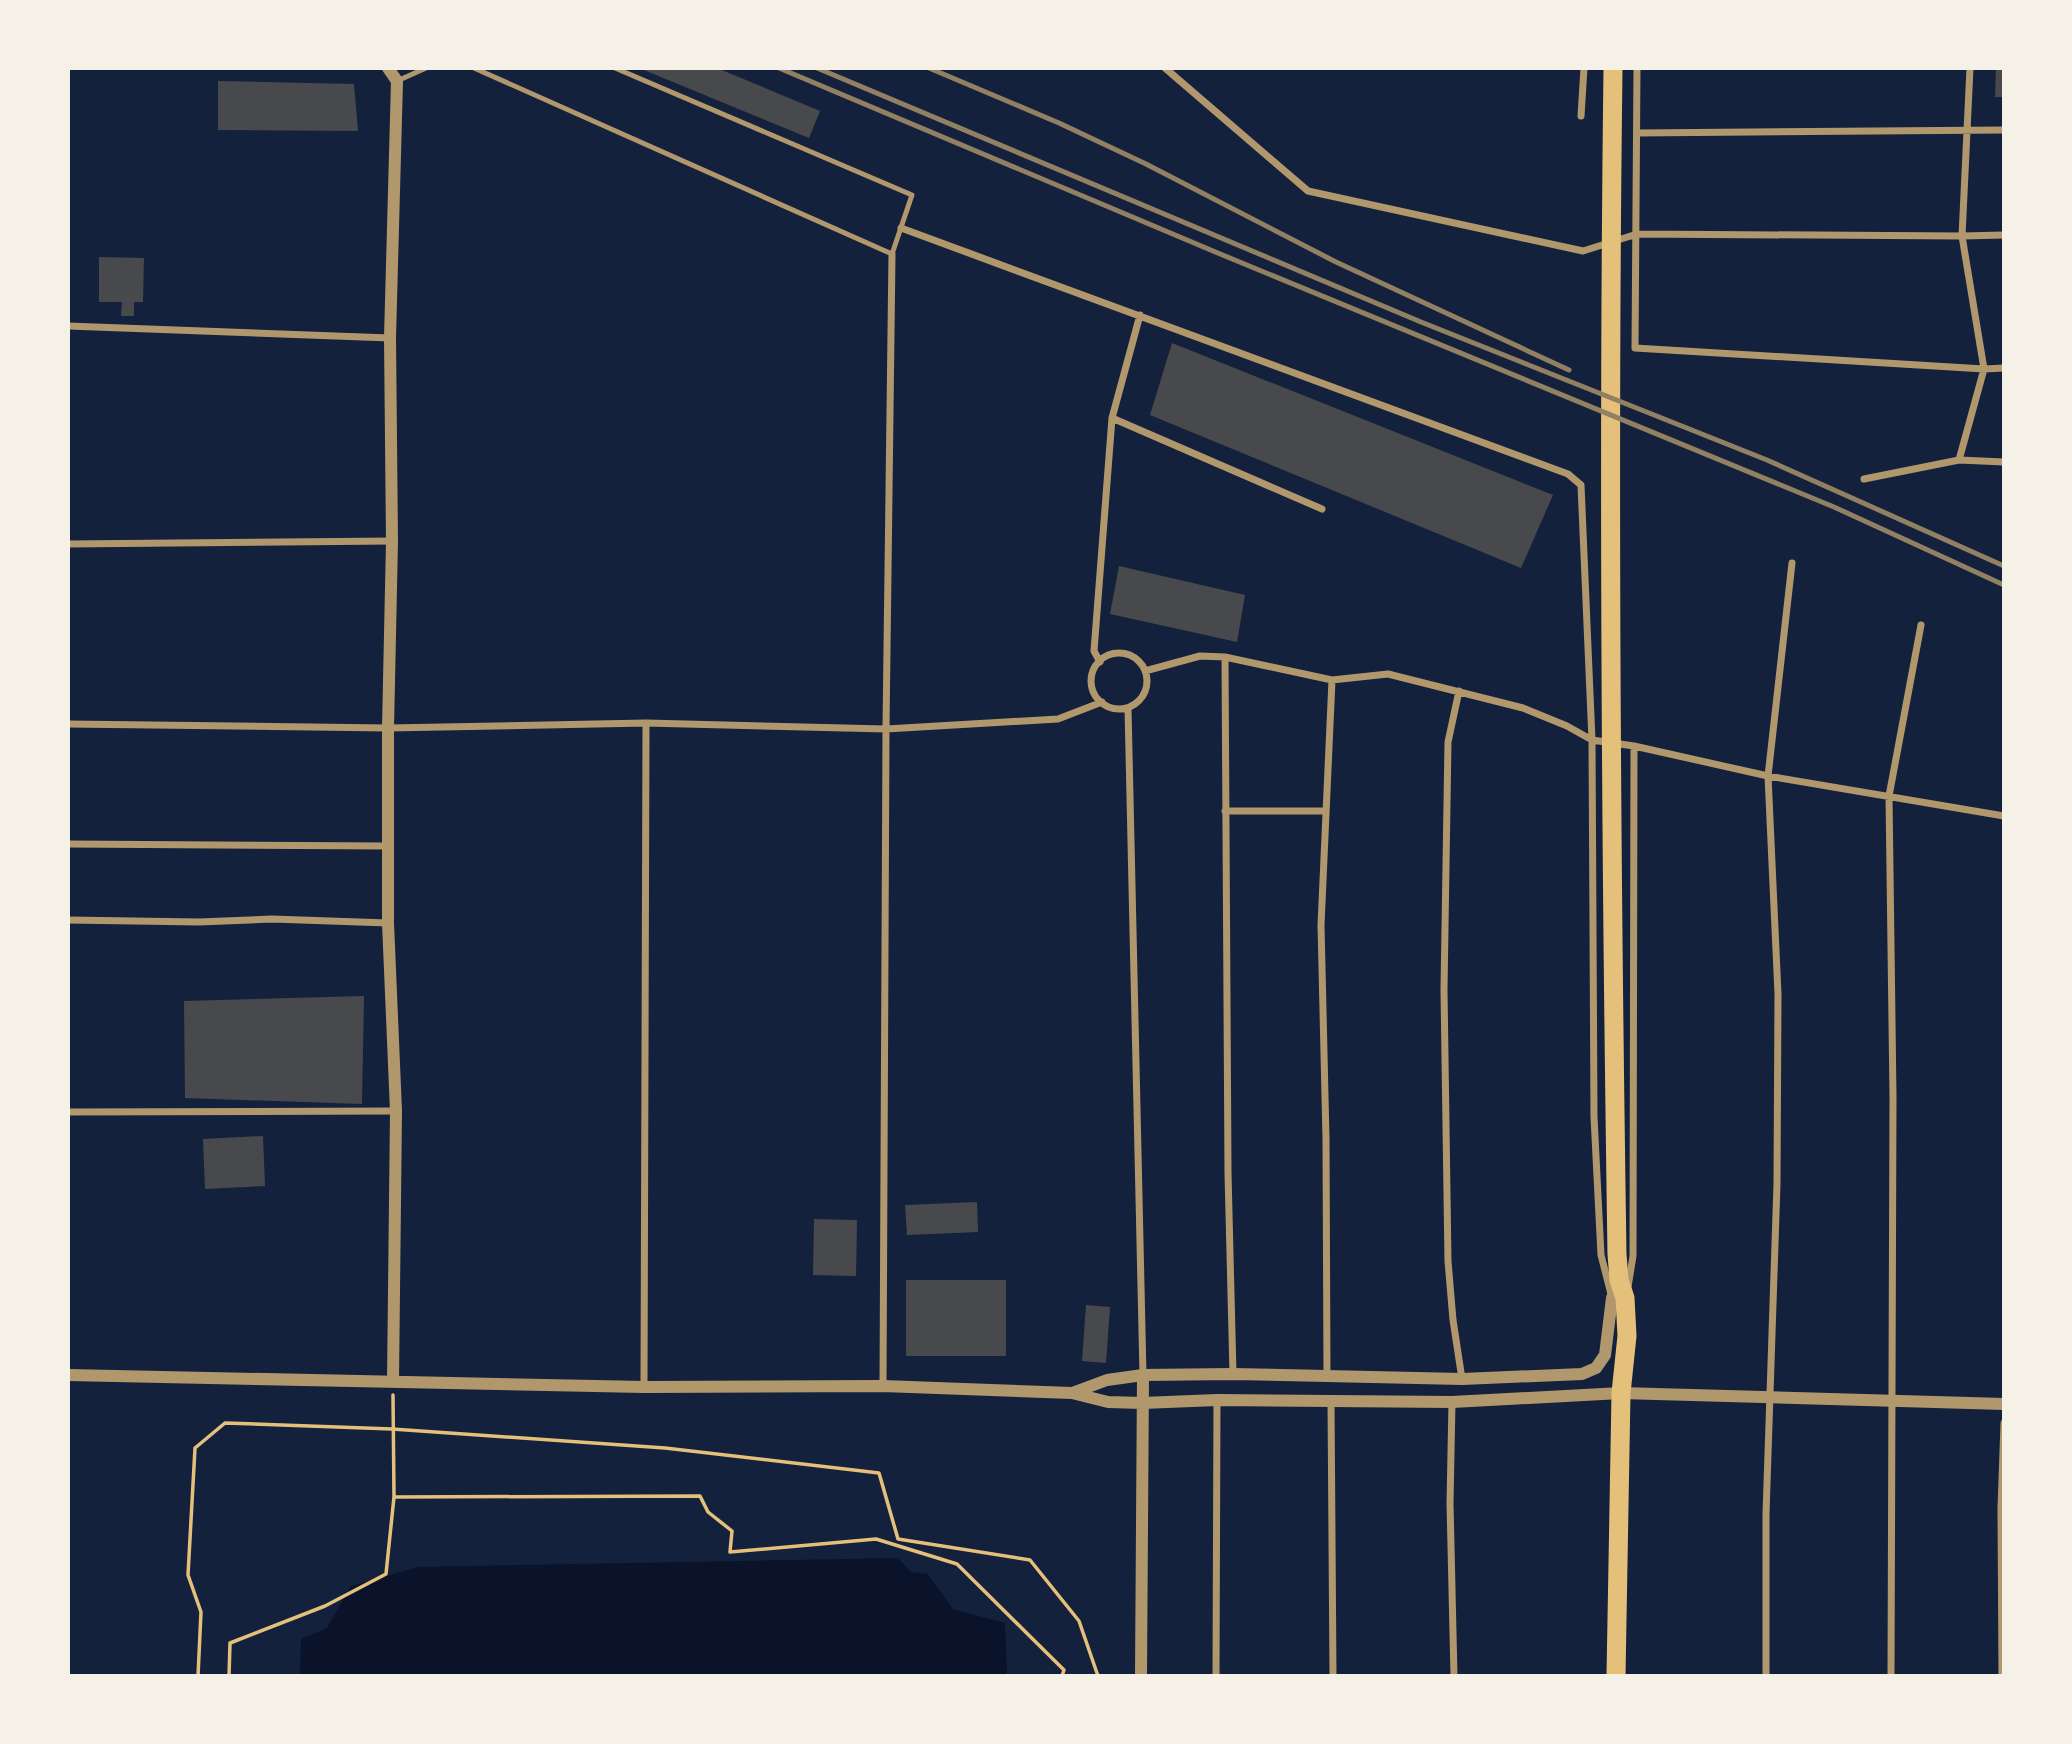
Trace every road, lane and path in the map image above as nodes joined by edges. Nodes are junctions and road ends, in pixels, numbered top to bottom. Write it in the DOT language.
graph roads {
  1 [pos="388,68"];
  2 [pos="426,68"];
  3 [pos="474,68"];
  4 [pos="615,68"];
  5 [pos="1165,68"];
  6 [pos="1584,68"];
  7 [pos="1613,68"];
  8 [pos="1637,68"];
  9 [pos="1970,68"];
  10 [pos="397,81"];
  11 [pos="1581,116"];
  12 [pos="1968,129"];
  13 [pos="2004,130"];
  14 [pos="1638,133"];
  15 [pos="901,228"];
  16 [pos="1637,234"];
  17 [pos="2004,235"];
  18 [pos="1962,236"];
  19 [pos="892,254"];
  20 [pos="1140,314"];
  21 [pos="68,326"];
  22 [pos="390,338"];
  23 [pos="2004,368"];
  24 [pos="1984,369"];
  25 [pos="1112,418"];
  26 [pos="1959,460"];
  27 [pos="2004,462"];
  28 [pos="1864,479"];
  29 [pos="1322,509"];
  30 [pos="392,541"];
  31 [pos="68,544"];
  32 [pos="1792,563"];
  33 [pos="1921,625"];
  34 [pos="1225,657"];
  35 [pos="1100,662"];
  36 [pos="1145,671"];
  37 [pos="1332,680"];
  38 [pos="1459,691"];
  39 [pos="1102,702"];
  40 [pos="1128,708"];
  41 [pos="646,723"];
  42 [pos="68,724"];
  43 [pos="388,728"];
  44 [pos="886,729"];
  45 [pos="1592,740"];
  46 [pos="1634,746"];
  47 [pos="1768,776"];
  48 [pos="1889,796"];
  49 [pos="1325,810"];
  50 [pos="1225,811"];
  51 [pos="2004,816"];
  52 [pos="68,844"];
  53 [pos="388,846"];
  54 [pos="68,920"];
  55 [pos="388,923"];
  56 [pos="396,1111"];
  57 [pos="68,1112"];
  58 [pos="1618,1292"];
  59 [pos="1233,1374"];
  60 [pos="68,1375"];
  61 [pos="1327,1375"];
  62 [pos="1143,1376"];
  63 [pos="1462,1379"];
  64 [pos="393,1381"];
  65 [pos="883,1386"];
  66 [pos="644,1387"];
  67 [pos="1072,1393"];
  68 [pos="1621,1393"];
  69 [pos="1771,1397"];
  70 [pos="1217,1400"];
  71 [pos="1891,1400"];
  72 [pos="1331,1401"];
  73 [pos="1452,1402"];
  74 [pos="1142,1403"];
  75 [pos="2004,1404"];
  76 [pos="2004,1423"];
  77 [pos="392,1429"];
  78 [pos="394,1497"];
  79 [pos="198,1676"];
  80 [pos="229,1676"];
  81 [pos="1062,1676"];
  82 [pos="1098,1676"];
  83 [pos="1141,1676"];
  84 [pos="1216,1676"];
  85 [pos="1334,1676"];
  86 [pos="1454,1676"];
  87 [pos="1616,1676"];
  88 [pos="1766,1676"];
  89 [pos="1891,1676"];
  90 [pos="2002,1676"];
  1 -- 10 [label="street"];
  2 -- 10 [label="lane"];
  3 -- 19 [label="lane"];
  4 -- 15 [label="lane"];
  5 -- 16 [label="street"];
  6 -- 11 [label="street"];
  7 -- 58 [label="highway"];
  8 -- 14 [label="street"];
  9 -- 12 [label="street"];
  10 -- 22 [label="street"];
  12 -- 13 [label="street"];
  12 -- 14 [label="street"];
  12 -- 18 [label="street"];
  14 -- 16 [label="street"];
  15 -- 19 [label="lane"];
  15 -- 20 [label="street"];
  16 -- 18 [label="street"];
  16 -- 24 [label="street"];
  17 -- 18 [label="street"];
  18 -- 24 [label="street"];
  19 -- 44 [label="street"];
  20 -- 25 [label="street"];
  20 -- 45 [label="street"];
  21 -- 22 [label="street"];
  22 -- 30 [label="street"];
  23 -- 24 [label="street"];
  24 -- 26 [label="street"];
  25 -- 29 [label="street"];
  25 -- 35 [label="street"];
  26 -- 27 [label="street"];
  26 -- 28 [label="street"];
  30 -- 31 [label="street"];
  30 -- 43 [label="street"];
  32 -- 47 [label="street"];
  33 -- 48 [label="street"];
  34 -- 36 [label="street"];
  34 -- 37 [label="street"];
  34 -- 50 [label="street"];
  35 -- 36 [label="street"];
  35 -- 39 [label="street"];
  36 -- 40 [label="street"];
  37 -- 38 [label="street"];
  37 -- 49 [label="street"];
  38 -- 45 [label="street"];
  38 -- 63 [label="street"];
  39 -- 40 [label="street"];
  39 -- 44 [label="street"];
  40 -- 62 [label="street"];
  41 -- 43 [label="street"];
  41 -- 44 [label="street"];
  41 -- 66 [label="street"];
  42 -- 43 [label="street"];
  43 -- 53 [label="street"];
  44 -- 65 [label="street"];
  45 -- 46 [label="street"];
  45 -- 58 [label="street"];
  46 -- 47 [label="street"];
  46 -- 58 [label="street"];
  47 -- 48 [label="street"];
  47 -- 69 [label="street"];
  48 -- 51 [label="street"];
  48 -- 71 [label="street"];
  49 -- 50 [label="street"];
  49 -- 61 [label="street"];
  50 -- 59 [label="street"];
  52 -- 53 [label="street"];
  53 -- 55 [label="street"];
  54 -- 55 [label="street"];
  55 -- 56 [label="street"];
  56 -- 57 [label="street"];
  56 -- 64 [label="street"];
  58 -- 63 [label="street"];
  58 -- 68 [label="highway"];
  59 -- 61 [label="street"];
  59 -- 62 [label="street"];
  60 -- 64 [label="street"];
  61 -- 63 [label="street"];
  62 -- 67 [label="street"];
  62 -- 74 [label="street"];
  64 -- 66 [label="street"];
  64 -- 77 [label="path"];
  65 -- 66 [label="street"];
  65 -- 67 [label="street"];
  67 -- 74 [label="street"];
  68 -- 69 [label="street"];
  68 -- 73 [label="street"];
  68 -- 87 [label="highway"];
  69 -- 71 [label="street"];
  69 -- 88 [label="street"];
  70 -- 72 [label="street"];
  70 -- 74 [label="street"];
  70 -- 84 [label="street"];
  71 -- 75 [label="street"];
  71 -- 89 [label="street"];
  72 -- 73 [label="street"];
  72 -- 85 [label="street"];
  73 -- 86 [label="street"];
  74 -- 83 [label="street"];
  76 -- 90 [label="street"];
  77 -- 78 [label="path"];
  77 -- 79 [label="path"];
  77 -- 82 [label="path"];
  78 -- 80 [label="path"];
  78 -- 81 [label="path"];
}
